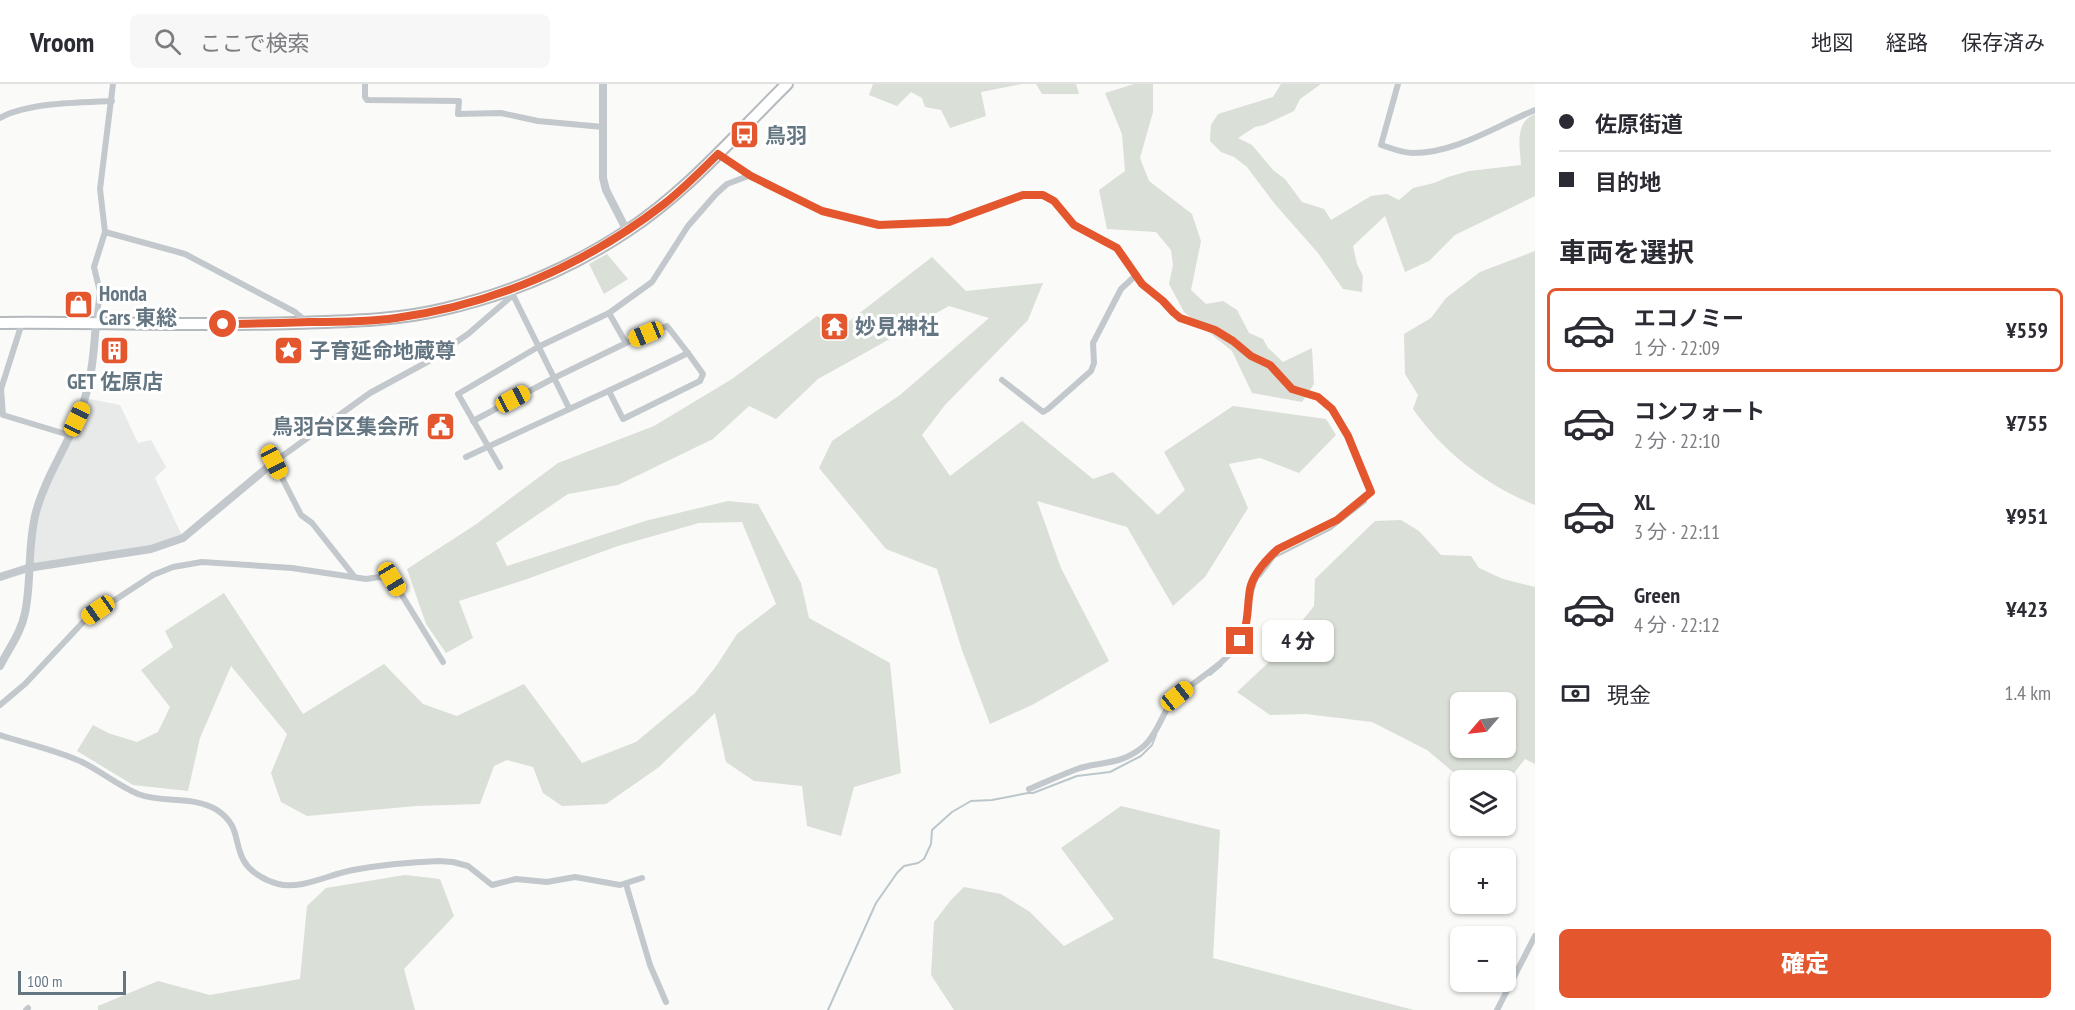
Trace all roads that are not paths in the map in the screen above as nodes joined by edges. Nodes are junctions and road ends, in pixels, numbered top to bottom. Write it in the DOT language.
graph roads {
  1 [pos="113,84"];
  2 [pos="365,84"];
  3 [pos="603,84"];
  4 [pos="787,84"];
  5 [pos="1398,84"];
  6 [pos="112,101"];
  7 [pos="1535,110"];
  8 [pos="0,118"];
  9 [pos="603,127"];
  10 [pos="718,154"];
  11 [pos="751,176"];
  12 [pos="627,231"];
  13 [pos="105,232"];
  14 [pos="1135,276"];
  15 [pos="512,292"];
  16 [pos="609,313"];
  17 [pos="22,322"];
  18 [pos="96,322"];
  19 [pos="308,322"];
  20 [pos="0,323"];
  21 [pos="626,343"];
  22 [pos="538,347"];
  23 [pos="688,353"];
  24 [pos="554,378"];
  25 [pos="1002,380"];
  26 [pos="609,391"];
  27 [pos="569,408"];
  28 [pos="473,421"];
  29 [pos="69,435"];
  30 [pos="487,447"];
  31 [pos="466,457"];
  32 [pos="274,462"];
  33 [pos="500,467"];
  34 [pos="28,568"];
  35 [pos="0,576"];
  36 [pos="354,577"];
  37 [pos="443,662"];
  38 [pos="0,666"];
  39 [pos="0,705"];
  40 [pos="0,735"];
  41 [pos="1029,789"];
  42 [pos="642,878"];
  43 [pos="626,884"];
  44 [pos="1535,936"];
  45 [pos="666,1002"];
  46 [pos="1497,1010"];
  1 -- 6 [label="street"];
  2 -- 9 [label="street"];
  3 -- 9 [label="street"];
  4 -- 10 [label="highway"];
  5 -- 7 [label="street"];
  6 -- 8 [label="street"];
  6 -- 13 [label="street"];
  9 -- 12 [label="street"];
  10 -- 11 [label="street"];
  10 -- 12 [label="highway"];
  11 -- 14 [label="street"];
  11 -- 16 [label="street"];
  12 -- 15 [label="highway"];
  13 -- 18 [label="street"];
  13 -- 19 [label="street"];
  14 -- 25 [label="street"];
  14 -- 41 [label="street"];
  15 -- 19 [label="highway"];
  15 -- 22 [label="street"];
  15 -- 32 [label="street"];
  16 -- 21 [label="street"];
  16 -- 22 [label="street"];
  17 -- 18 [label="highway"];
  17 -- 20 [label="highway"];
  17 -- 29 [label="street"];
  18 -- 19 [label="highway"];
  18 -- 29 [label="street"];
  21 -- 23 [label="street"];
  21 -- 24 [label="street"];
  22 -- 24 [label="street"];
  22 -- 28 [label="street"];
  23 -- 26 [label="street"];
  23 -- 26 [label="street"];
  24 -- 27 [label="street"];
  24 -- 28 [label="street"];
  26 -- 27 [label="street"];
  27 -- 30 [label="street"];
  28 -- 30 [label="street"];
  29 -- 34 [label="street"];
  30 -- 31 [label="street"];
  30 -- 33 [label="street"];
  32 -- 34 [label="street"];
  32 -- 36 [label="street"];
  34 -- 35 [label="street"];
  34 -- 38 [label="street"];
  36 -- 37 [label="street"];
  36 -- 39 [label="street"];
  40 -- 43 [label="street"];
  42 -- 43 [label="street"];
  43 -- 45 [label="street"];
  44 -- 46 [label="street"];
}
